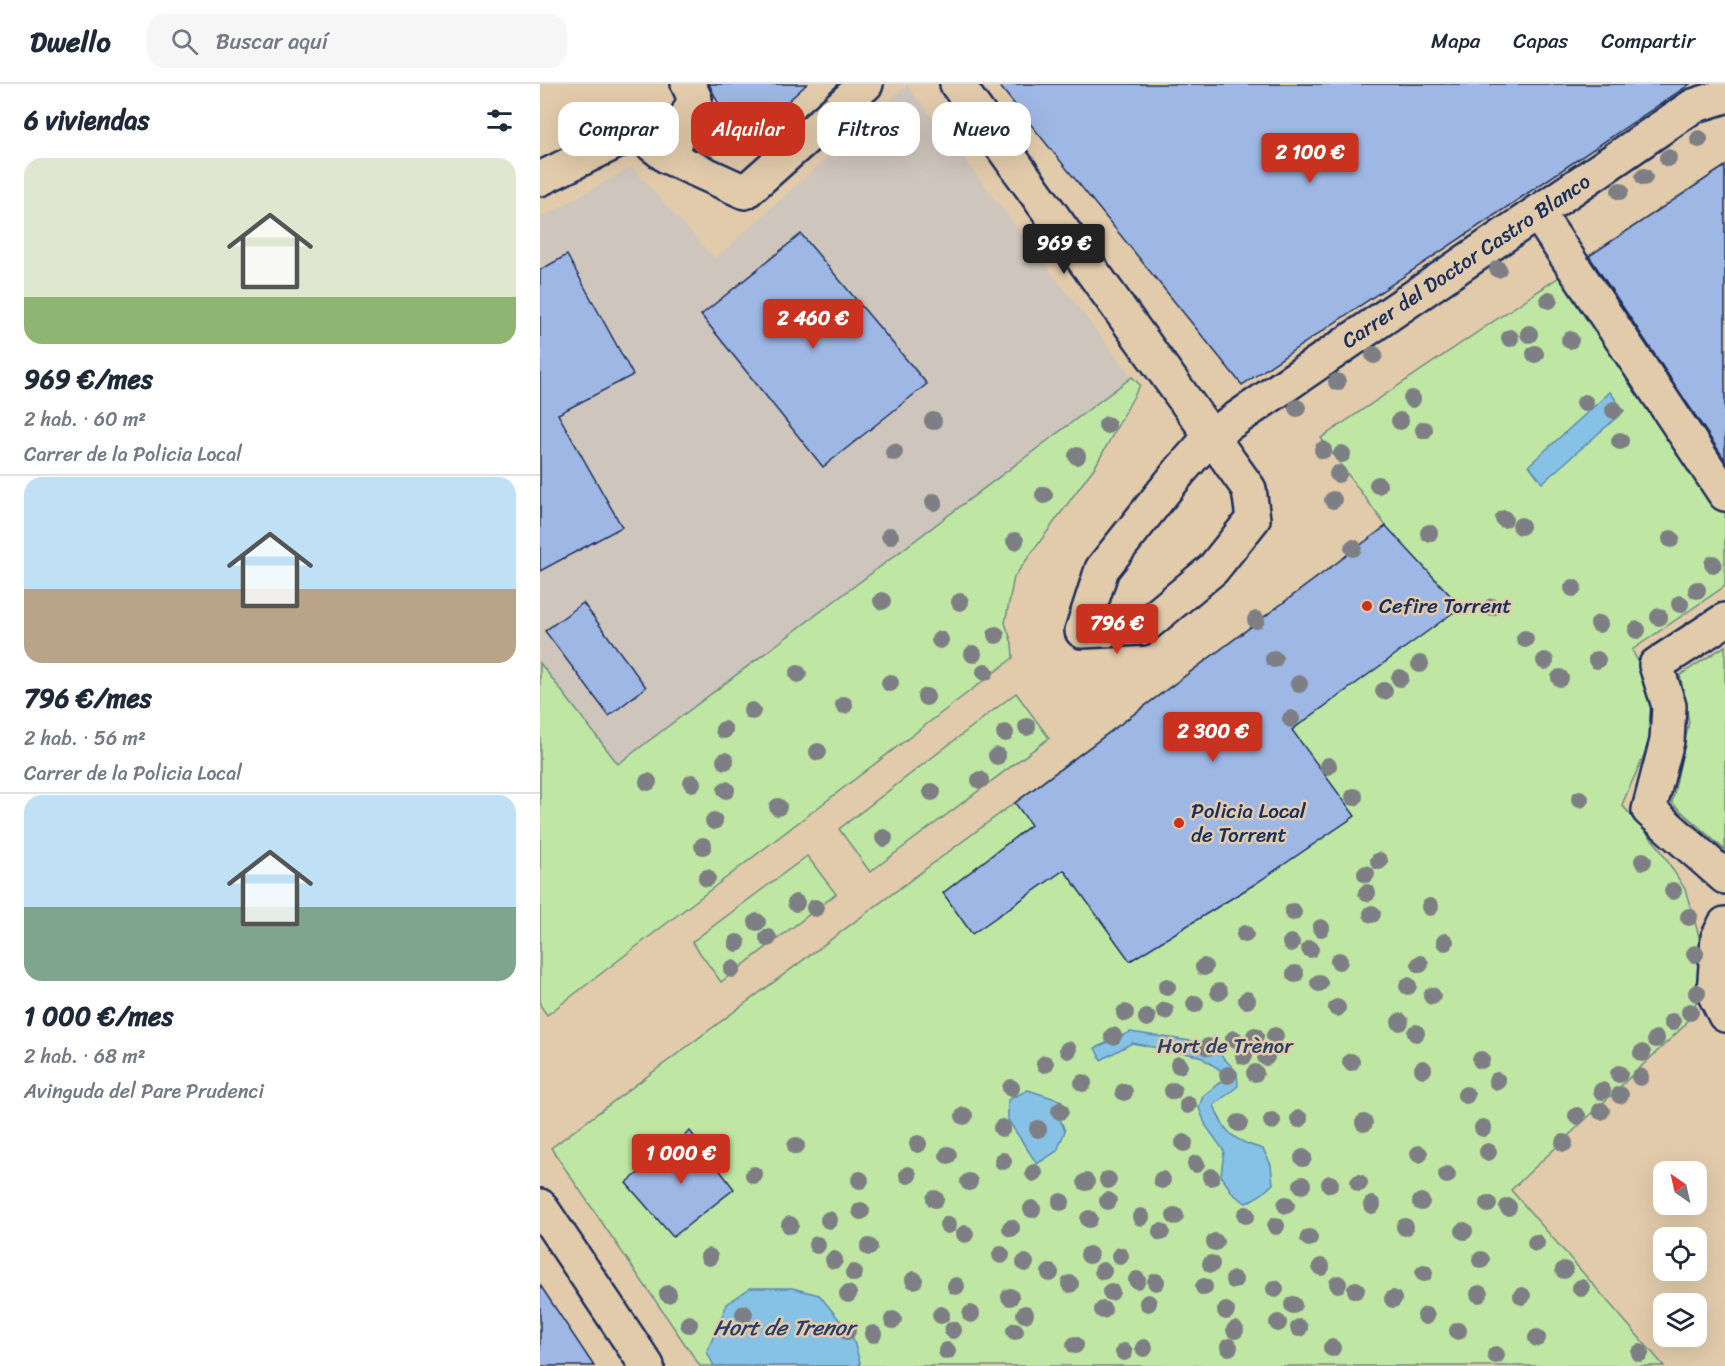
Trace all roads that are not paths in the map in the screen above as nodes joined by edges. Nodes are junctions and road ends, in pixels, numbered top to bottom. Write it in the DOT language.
graph roads {
  1 [pos="688,84"];
  2 [pos="866,84"];
  3 [pos="957,84"];
  4 [pos="1725,96"];
  5 [pos="668,157"];
  6 [pos="540,179"];
  7 [pos="1537,212"];
  8 [pos="1211,436"];
  9 [pos="1725,494"];
  10 [pos="1725,620"];
  11 [pos="1725,876"];
  12 [pos="1725,924"];
  13 [pos="1725,1015"];
  14 [pos="540,1206"];
  15 [pos="647,1366"];
  1 -- 5 [label="street"];
  2 -- 5 [label="street"];
  3 -- 8 [label="street"];
  4 -- 7 [label="street, Carrer del Doctor Castro Blanco"];
  5 -- 6 [label="street"];
  7 -- 8 [label="street, Carrer del Doctor Castro Blanco"];
  7 -- 9 [label="street"];
  8 -- 8 [label="street"];
  10 -- 11 [label="street"];
  12 -- 13 [label="street"];
  14 -- 15 [label="street"];
}
